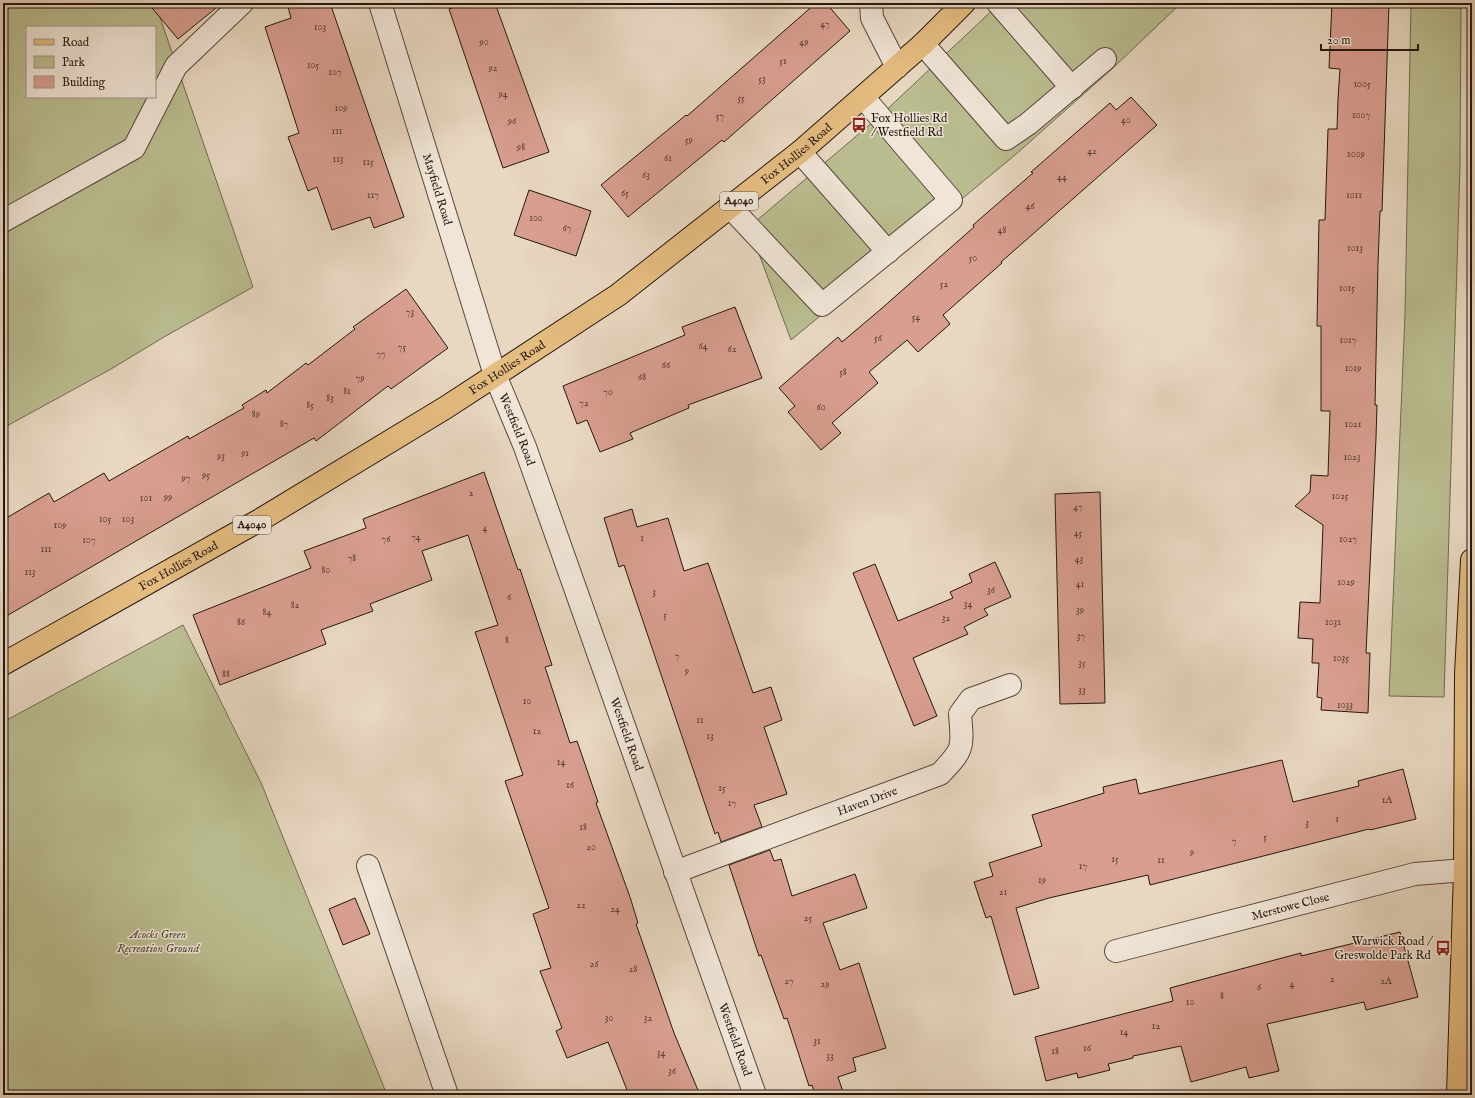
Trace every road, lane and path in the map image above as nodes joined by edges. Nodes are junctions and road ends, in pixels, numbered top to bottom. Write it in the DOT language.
graph roads {
  1 [pos="242,3"];
  2 [pos="380,3"];
  3 [pos="871,3"];
  4 [pos="964,3"];
  5 [pos="998,3"];
  6 [pos="923,44"];
  7 [pos="1105,59"];
  8 [pos="896,67"];
  9 [pos="1072,88"];
  10 [pos="863,97"];
  11 [pos="800,152"];
  12 [pos="731,208"];
  13 [pos="3,221"];
  14 [pos="888,252"];
  15 [pos="496,375"];
  16 [pos="1472,560"];
  17 [pos="3,664"];
  18 [pos="1469,674"];
  19 [pos="1010,685"];
  20 [pos="368,866"];
  21 [pos="1466,870"];
  22 [pos="675,872"];
  23 [pos="1116,951"];
  24 [pos="447,1095"];
  25 [pos="755,1095"];
  26 [pos="1458,1095"];
  1 -- 13 [label="street"];
  2 -- 15 [label="street, Mayfield Road"];
  3 -- 8 [label="street"];
  4 -- 6 [label="main road, Fox Hollies Road / A4040"];
  5 -- 9 [label="street"];
  6 -- 8 [label="main road, Fox Hollies Road / A4040"];
  6 -- 9 [label="street"];
  7 -- 9 [label="street"];
  8 -- 10 [label="main road, Fox Hollies Road / A4040"];
  10 -- 11 [label="main road, Fox Hollies Road / A4040"];
  10 -- 14 [label="street"];
  11 -- 12 [label="main road, Fox Hollies Road / A4040"];
  11 -- 14 [label="street"];
  12 -- 14 [label="street"];
  12 -- 15 [label="main road, Fox Hollies Road / A4040"];
  15 -- 17 [label="main road, Fox Hollies Road / A4040"];
  15 -- 22 [label="street, Westfield Road"];
  16 -- 18 [label="main road"];
  18 -- 21 [label="main road"];
  19 -- 22 [label="street, Haven Drive"];
  20 -- 24 [label="street"];
  21 -- 23 [label="street, Merstowe Close"];
  21 -- 26 [label="main road"];
  22 -- 25 [label="street, Westfield Road"];
}
